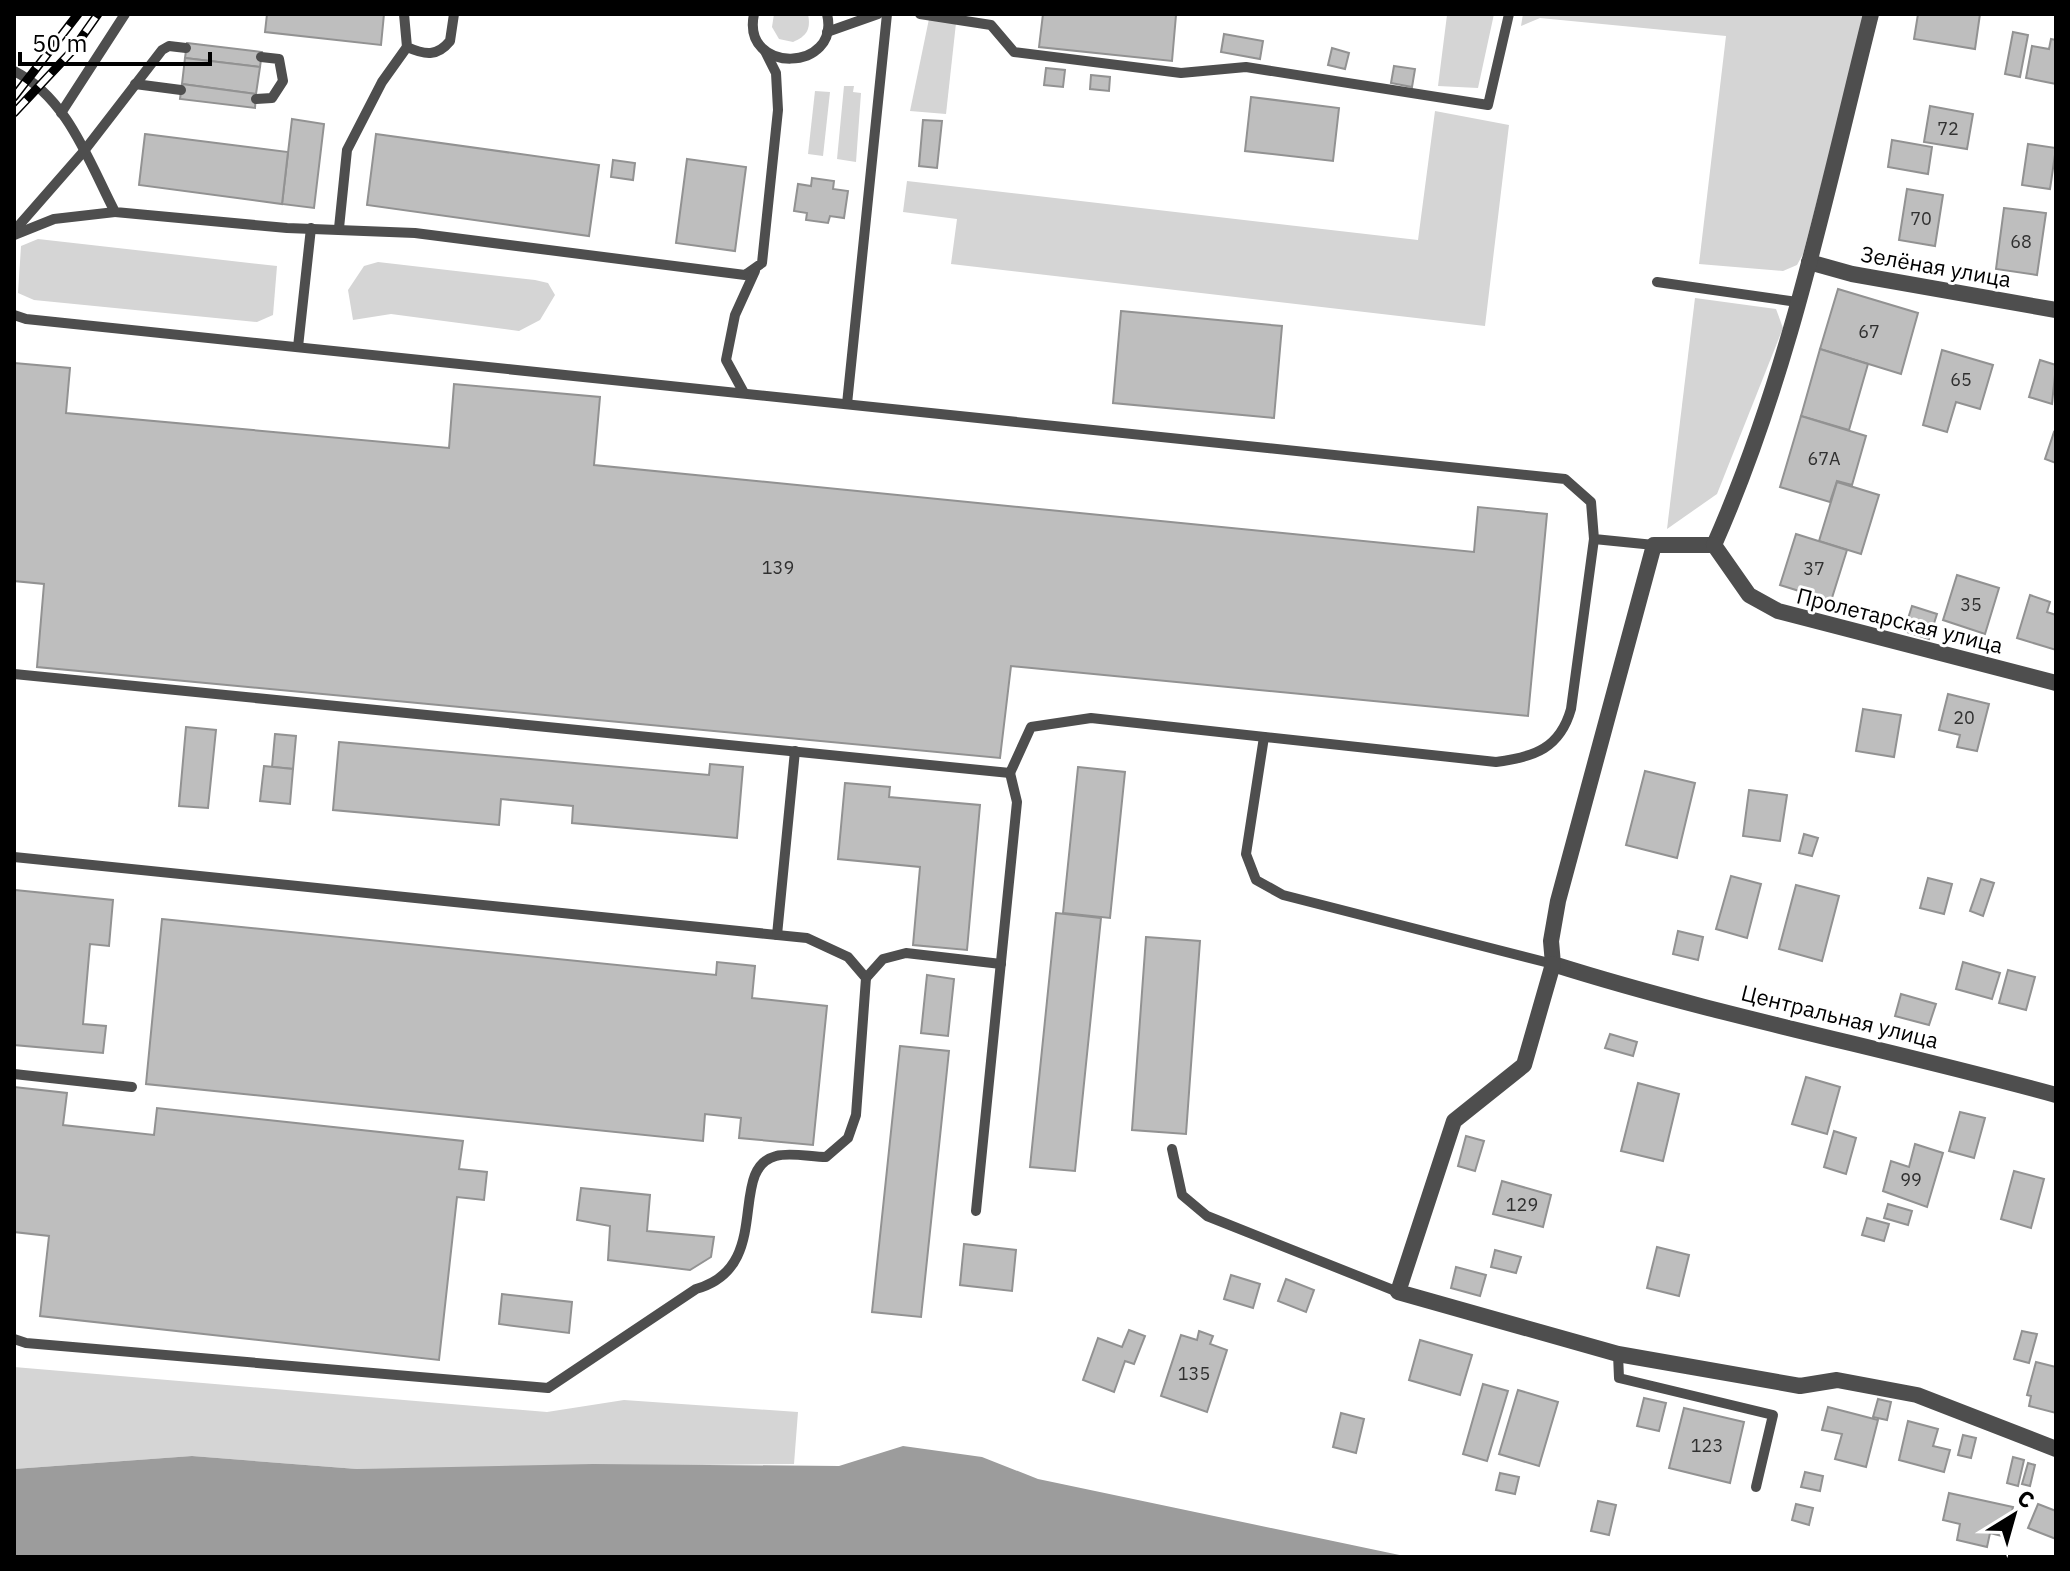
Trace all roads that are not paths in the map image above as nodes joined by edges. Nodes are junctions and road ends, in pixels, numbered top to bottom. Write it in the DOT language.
graph roads {
  1 [pos="125,14"];
  2 [pos="404,14"];
  3 [pos="454,14"];
  4 [pos="754,14"];
  5 [pos="827,14"];
  6 [pos="878,14"];
  7 [pos="887,14"];
  8 [pos="922,14"];
  9 [pos="1509,14"];
  10 [pos="1871,14"];
  11 [pos="827,32"];
  12 [pos="407,47"];
  13 [pos="186,48"];
  14 [pos="765,51"];
  15 [pos="261,57"];
  16 [pos="14,71"];
  17 [pos="135,84"];
  18 [pos="181,90"];
  19 [pos="256,99"];
  20 [pos="61,113"];
  21 [pos="84,151"];
  22 [pos="115,212"];
  23 [pos="311,228"];
  24 [pos="339,228"];
  25 [pos="14,233"];
  26 [pos="1809,262"];
  27 [pos="755,271"];
  28 [pos="1657,282"];
  29 [pos="1797,302"];
  30 [pos="2056,310"];
  31 [pos="14,315"];
  32 [pos="298,347"];
  33 [pos="744,393"];
  34 [pos="847,404"];
  35 [pos="1594,539"];
  36 [pos="1654,545"];
  37 [pos="1714,545"];
  38 [pos="14,674"];
  39 [pos="2056,683"];
  40 [pos="1264,737"];
  41 [pos="795,751"];
  42 [pos="1010,773"];
  43 [pos="14,857"];
  44 [pos="777,935"];
  45 [pos="1001,964"];
  46 [pos="1553,964"];
  47 [pos="866,978"];
  48 [pos="14,1074"];
  49 [pos="132,1087"];
  50 [pos="2056,1095"];
  51 [pos="1172,1149"];
  52 [pos="976,1211"];
  53 [pos="1398,1292"];
  54 [pos="14,1339"];
  55 [pos="1618,1354"];
  56 [pos="2056,1449"];
  57 [pos="1756,1487"];
  1 -- 20 [label="lane"];
  2 -- 12 [label="lane"];
  3 -- 12 [label="lane"];
  4 -- 14 [label="lane"];
  5 -- 11 [label="lane"];
  6 -- 11 [label="lane"];
  7 -- 34 [label="lane"];
  8 -- 9 [label="lane"];
  10 -- 26 [label="street"];
  11 -- 14 [label="lane"];
  12 -- 24 [label="lane"];
  13 -- 17 [label="lane"];
  14 -- 27 [label="lane"];
  15 -- 19 [label="lane"];
  16 -- 20 [label="lane"];
  17 -- 18 [label="lane"];
  17 -- 21 [label="lane"];
  20 -- 21 [label="lane"];
  21 -- 22 [label="lane"];
  21 -- 25 [label="lane"];
  22 -- 23 [label="lane"];
  22 -- 25 [label="lane"];
  23 -- 24 [label="lane"];
  23 -- 32 [label="lane"];
  24 -- 27 [label="lane"];
  26 -- 29 [label="street"];
  26 -- 30 [label="street, Зелёная улица"];
  27 -- 33 [label="lane"];
  28 -- 29 [label="lane"];
  29 -- 37 [label="street"];
  31 -- 32 [label="lane"];
  32 -- 33 [label="lane"];
  33 -- 34 [label="lane"];
  34 -- 35 [label="lane"];
  35 -- 36 [label="lane"];
  35 -- 40 [label="lane"];
  36 -- 37 [label="street"];
  36 -- 46 [label="street"];
  37 -- 39 [label="street, Пролетарская улица"];
  38 -- 41 [label="lane"];
  40 -- 42 [label="lane"];
  40 -- 46 [label="lane"];
  41 -- 42 [label="lane"];
  41 -- 44 [label="lane"];
  42 -- 45 [label="lane"];
  43 -- 44 [label="lane"];
  44 -- 47 [label="lane"];
  45 -- 47 [label="lane"];
  45 -- 52 [label="lane"];
  46 -- 50 [label="street, Центральная улица"];
  46 -- 53 [label="street"];
  47 -- 54 [label="lane"];
  48 -- 49 [label="lane"];
  51 -- 53 [label="lane"];
  53 -- 55 [label="street"];
  55 -- 56 [label="street"];
  55 -- 57 [label="lane"];
}
